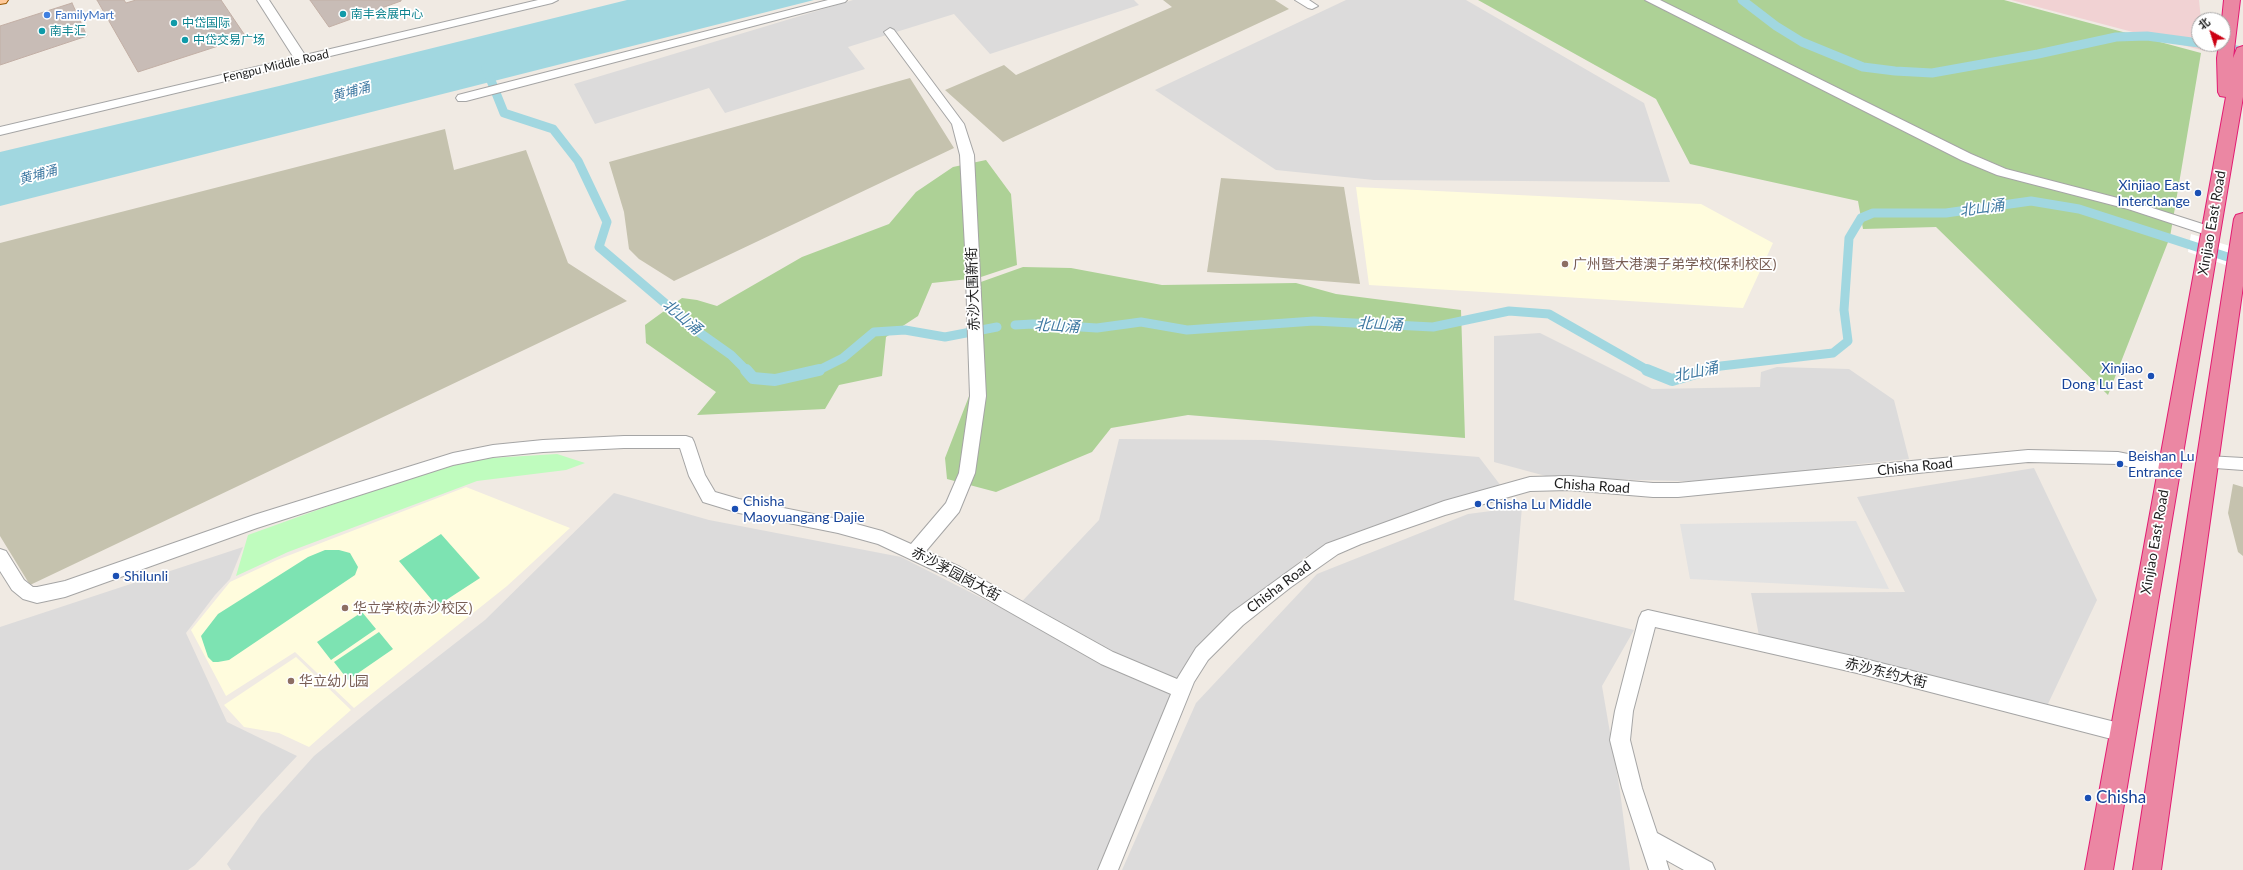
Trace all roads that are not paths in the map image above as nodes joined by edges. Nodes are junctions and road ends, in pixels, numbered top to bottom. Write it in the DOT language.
graph roads {
  1 [pos="263,0"];
  2 [pos="525,0"];
  3 [pos="552,0"];
  4 [pos="841,0"];
  5 [pos="1301,0"];
  6 [pos="1651,0"];
  7 [pos="2232,0"];
  8 [pos="504,5"];
  9 [pos="1312,6"];
  10 [pos="890,32"];
  11 [pos="2243,51"];
  12 [pos="299,57"];
  13 [pos="462,98"];
  14 [pos="0,123"];
  15 [pos="0,131"];
  16 [pos="2227,141"];
  17 [pos="2243,219"];
  18 [pos="2208,243"];
  19 [pos="2207,462"];
  20 [pos="2243,464"];
  21 [pos="2168,469"];
  22 [pos="914,552"];
  23 [pos="0,556"];
  24 [pos="1182,690"];
  25 [pos="2123,732"];
  26 [pos="1649,840"];
  27 [pos="1108,870"];
  28 [pos="1659,870"];
  29 [pos="1705,870"];
  30 [pos="2099,870"];
  31 [pos="2147,870"];
  1 -- 12 [label="street"];
  2 -- 8 [label="street, Fengpu Middle Road"];
  3 -- 8 [label="street, Fengpu Middle Road"];
  4 -- 13 [label="street"];
  5 -- 9 [label="street"];
  6 -- 18 [label="street"];
  7 -- 16 [label="highway"];
  8 -- 12 [label="street, Fengpu Middle Road"];
  10 -- 22 [label="street, 赤沙大围新街"];
  11 -- 16 [label="highway, Xinjiao East Road"];
  12 -- 14 [label="street, Fengpu Middle Road"];
  12 -- 15 [label="street, Fengpu Middle Road"];
  16 -- 18 [label="highway, Xinjiao East Road"];
  17 -- 19 [label="highway"];
  18 -- 21 [label="highway, Xinjiao East Road"];
  19 -- 20 [label="street"];
  19 -- 31 [label="highway"];
  21 -- 24 [label="street, Chisha Road"];
  21 -- 25 [label="highway, Xinjiao East Road"];
  22 -- 23 [label="street, 赤沙茅园岗大街"];
  22 -- 24 [label="street, 赤沙茅园岗大街"];
  24 -- 27 [label="street, Chisha Road"];
  25 -- 26 [label="street, 赤沙东约大街"];
  25 -- 30 [label="highway, Xinjiao East Road"];
  26 -- 28 [label="street"];
  26 -- 29 [label="street"];
}
